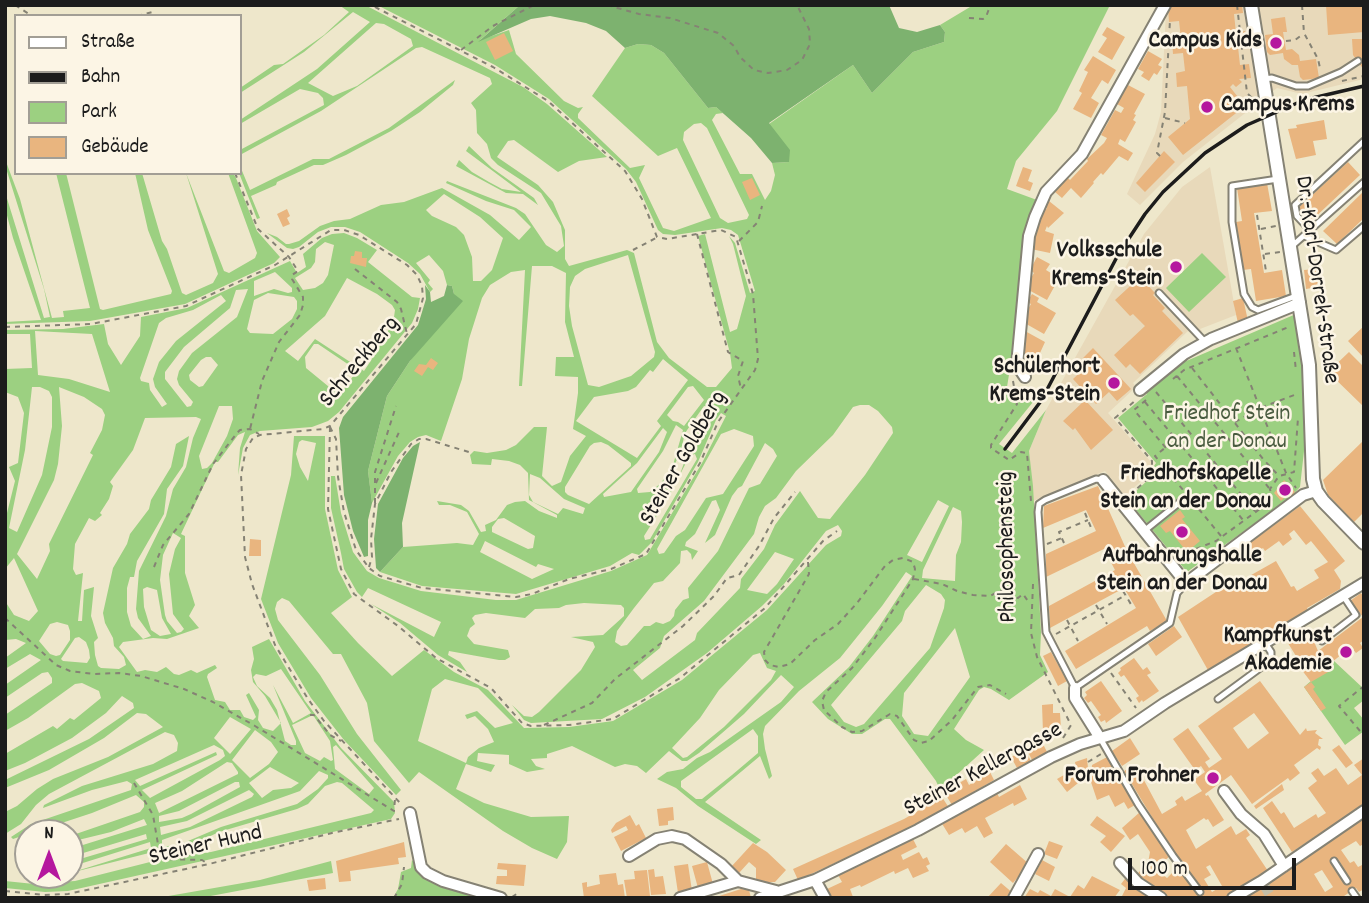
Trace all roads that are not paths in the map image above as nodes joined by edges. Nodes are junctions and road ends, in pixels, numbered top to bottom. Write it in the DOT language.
graph roads {
  1 [pos="1165,5"];
  2 [pos="1251,5"];
  3 [pos="1358,61"];
  4 [pos="1263,79"];
  5 [pos="1364,141"];
  6 [pos="1279,179"];
  7 [pos="1364,182"];
  8 [pos="1364,226"];
  9 [pos="1310,230"];
  10 [pos="1304,236"];
  11 [pos="1286,250"];
  12 [pos="1159,293"];
  13 [pos="1300,299"];
  14 [pos="1205,342"];
  15 [pos="1025,377"];
  16 [pos="1144,394"];
  17 [pos="1102,480"];
  18 [pos="1316,491"];
  19 [pos="1180,502"];
  20 [pos="1144,531"];
  21 [pos="1364,543"];
  22 [pos="1186,583"];
  23 [pos="1364,583"];
  24 [pos="1344,597"];
  25 [pos="1322,641"];
  26 [pos="1265,643"];
  27 [pos="1075,688"];
  28 [pos="1218,699"];
  29 [pos="1100,738"];
  30 [pos="1224,791"];
  31 [pos="1364,811"];
  32 [pos="410,813"];
  33 [pos="1038,855"];
  34 [pos="629,856"];
  35 [pos="1334,861"];
  36 [pos="1120,863"];
  37 [pos="1284,866"];
  38 [pos="815,880"];
  39 [pos="738,881"];
  40 [pos="1346,881"];
  41 [pos="776,891"];
  42 [pos="1352,891"];
  43 [pos="1200,892"];
  44 [pos="1017,897"];
  45 [pos="501,898"];
  46 [pos="680,898"];
  47 [pos="760,898"];
  48 [pos="825,898"];
  49 [pos="1161,898"];
  50 [pos="1233,898"];
  51 [pos="1357,898"];
  1 -- 15 [label="street"];
  2 -- 4 [label="street, Dr.-Karl-Dorrek-Straße"];
  3 -- 4 [label="lane"];
  4 -- 6 [label="street, Dr.-Karl-Dorrek-Straße"];
  5 -- 9 [label="lane"];
  6 -- 11 [label="street, Dr.-Karl-Dorrek-Straße"];
  6 -- 13 [label="lane"];
  7 -- 9 [label="lane"];
  8 -- 10 [label="lane"];
  9 -- 10 [label="lane"];
  10 -- 11 [label="lane"];
  11 -- 13 [label="street, Dr.-Karl-Dorrek-Straße"];
  12 -- 14 [label="lane"];
  13 -- 14 [label="street"];
  13 -- 18 [label="street, Dr.-Karl-Dorrek-Straße"];
  14 -- 16 [label="street"];
  17 -- 20 [label="street"];
  17 -- 27 [label="lane"];
  18 -- 21 [label="street"];
  18 -- 22 [label="street"];
  19 -- 20 [label="lane"];
  20 -- 22 [label="street"];
  22 -- 27 [label="lane"];
  23 -- 24 [label="street, Steiner Kellergasse"];
  24 -- 25 [label="lane"];
  24 -- 26 [label="street, Steiner Kellergasse"];
  26 -- 28 [label="lane"];
  26 -- 29 [label="street, Steiner Kellergasse"];
  27 -- 29 [label="street"];
  29 -- 38 [label="street, Steiner Kellergasse"];
  29 -- 43 [label="lane"];
  30 -- 37 [label="street"];
  31 -- 37 [label="street"];
  32 -- 45 [label="street"];
  33 -- 44 [label="street"];
  34 -- 39 [label="street"];
  35 -- 40 [label="lane"];
  36 -- 49 [label="street"];
  37 -- 50 [label="street"];
  38 -- 41 [label="street, Steiner Kellergasse"];
  38 -- 48 [label="street"];
  39 -- 41 [label="street"];
  39 -- 46 [label="street"];
  41 -- 47 [label="street, Steiner Kellergasse"];
  42 -- 51 [label="lane"];
}
